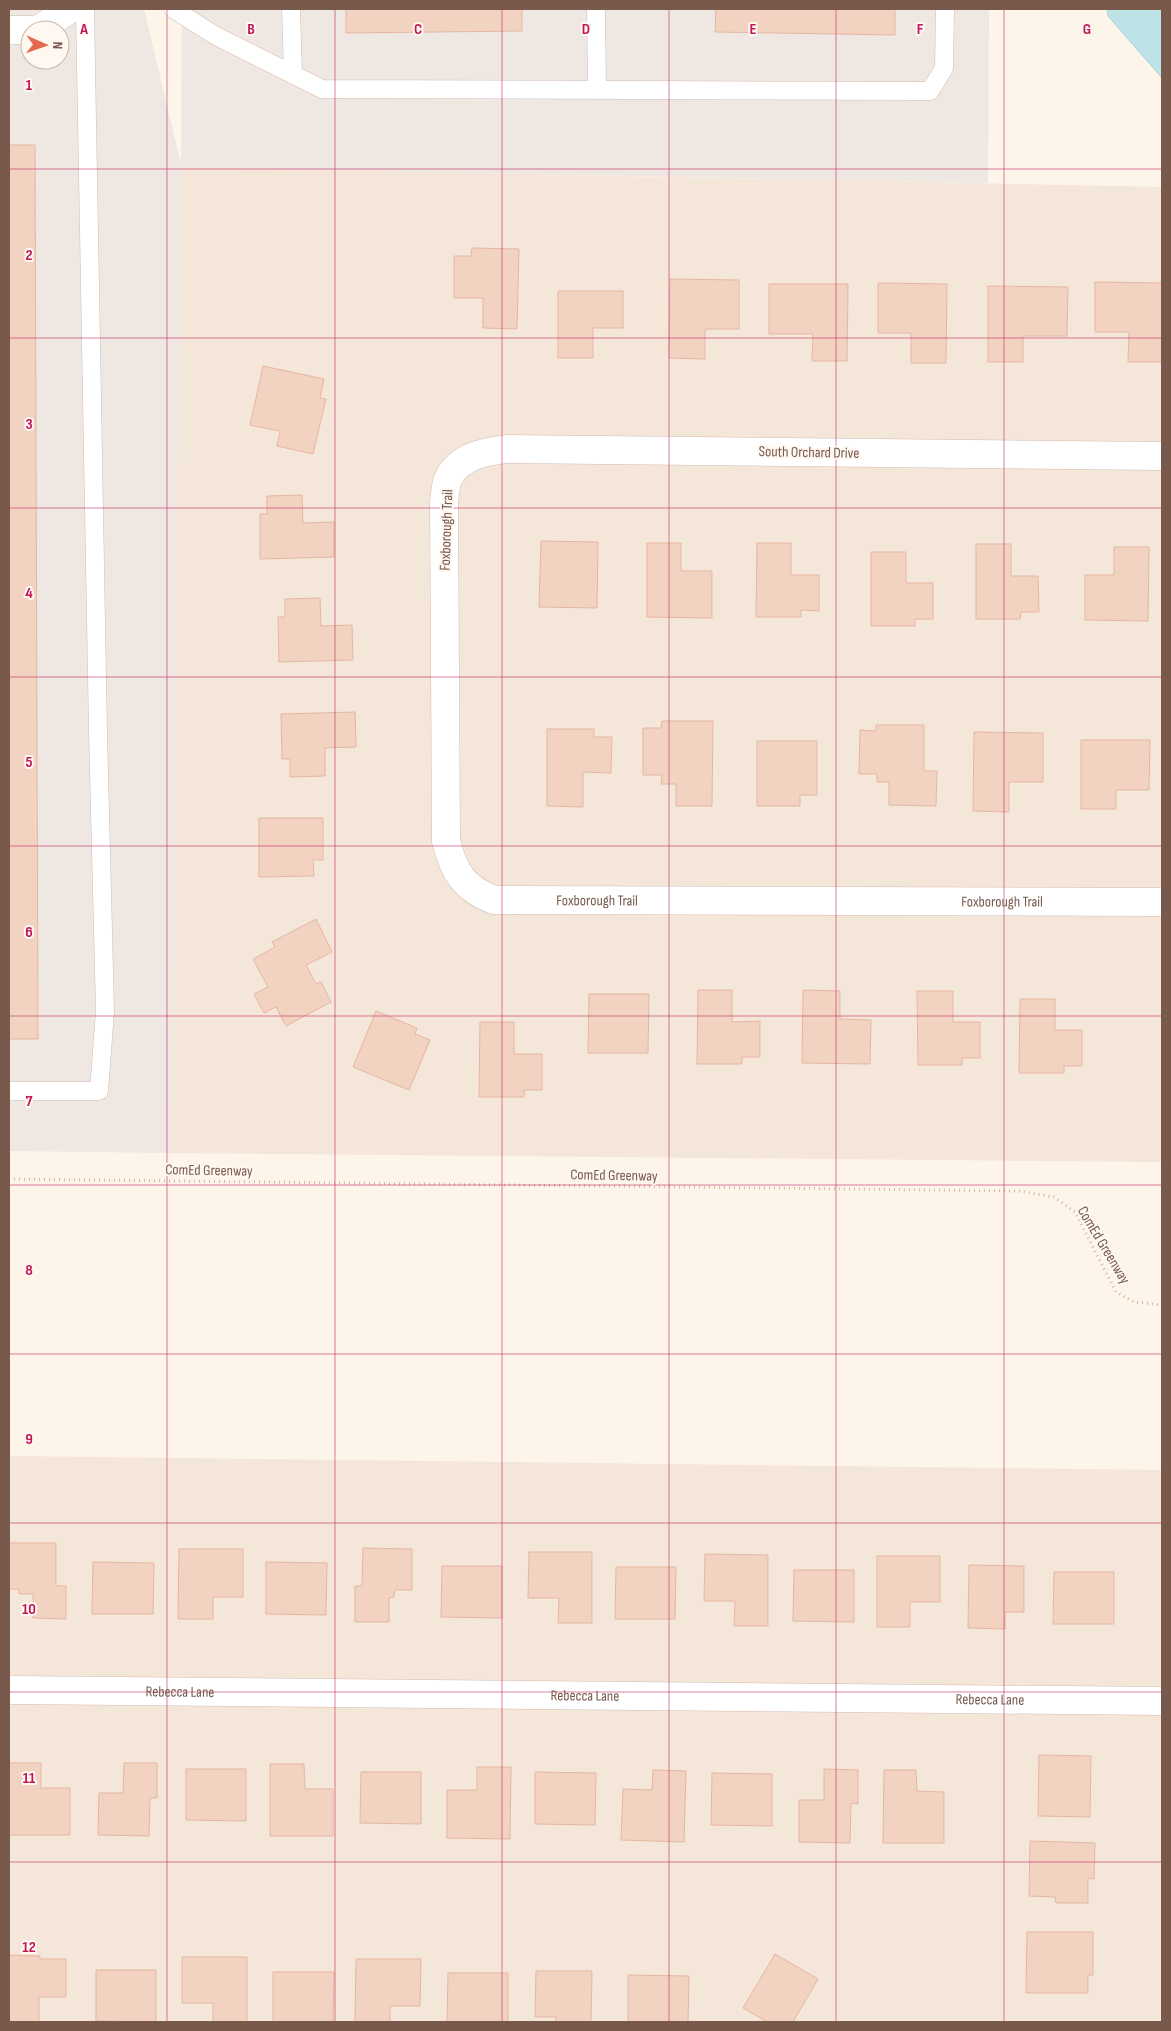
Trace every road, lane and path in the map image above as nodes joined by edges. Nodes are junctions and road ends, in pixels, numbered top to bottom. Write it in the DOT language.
graph roads {
  1 [pos="70,9"];
  2 [pos="85,9"];
  3 [pos="174,9"];
  4 [pos="291,9"];
  5 [pos="596,9"];
  6 [pos="945,9"];
  7 [pos="53,20"];
  8 [pos="293,74"];
  9 [pos="598,90"];
  10 [pos="1162,456"];
  11 [pos="460,464"];
  12 [pos="1162,902"];
  13 [pos="9,1091"];
  14 [pos="9,1179"];
  15 [pos="1162,1305"];
  16 [pos="9,1690"];
  17 [pos="1162,1701"];
  1 -- 7 [label="street"];
  2 -- 13 [label="lane"];
  3 -- 8 [label="lane"];
  4 -- 8 [label="lane"];
  5 -- 9 [label="lane"];
  6 -- 9 [label="lane"];
  8 -- 9 [label="lane"];
  10 -- 11 [label="street, South Orchard Drive"];
  11 -- 12 [label="street, Foxborough Trail"];
  14 -- 15 [label="path, ComEd Greenway"];
  16 -- 17 [label="street, Rebecca Lane"];
}
